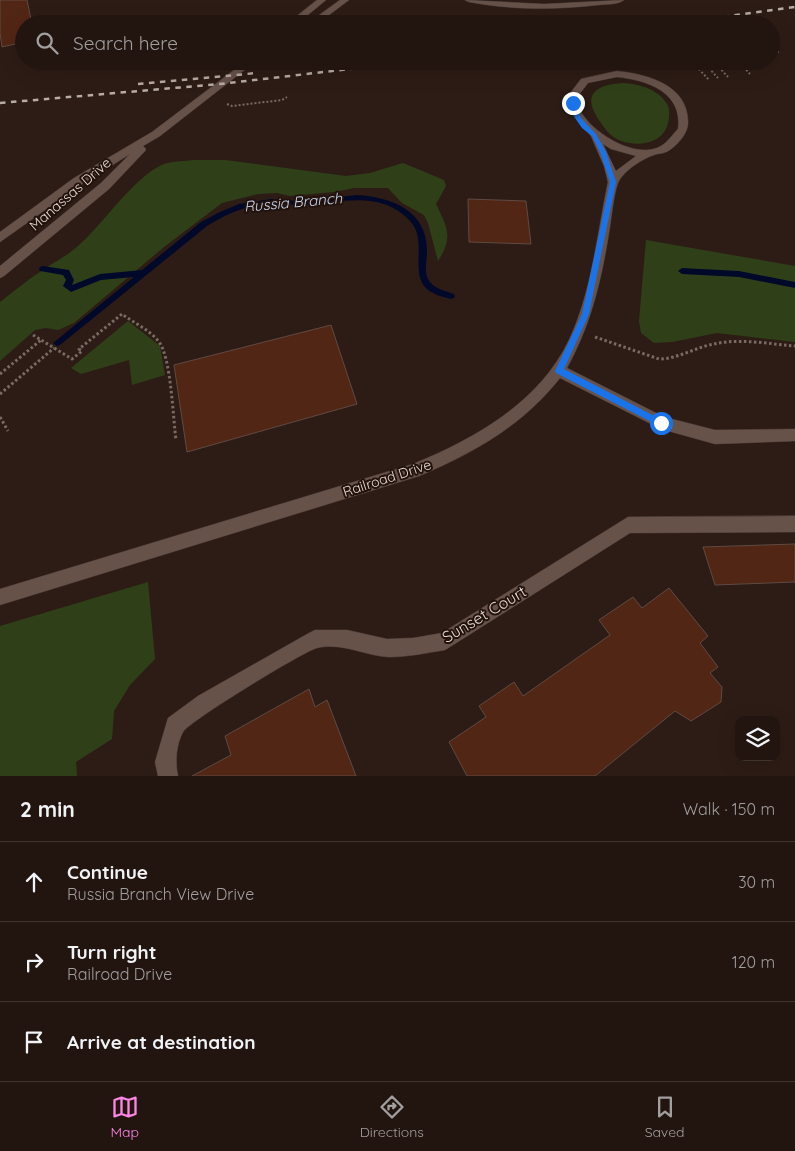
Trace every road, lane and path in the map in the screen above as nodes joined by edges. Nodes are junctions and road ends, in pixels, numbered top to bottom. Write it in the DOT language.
graph roads {
  1 [pos="322,0"];
  2 [pos="345,0"];
  3 [pos="469,0"];
  4 [pos="620,0"];
  5 [pos="303,15"];
  6 [pos="323,15"];
  7 [pos="240,70"];
  8 [pos="700,70"];
  9 [pos="711,70"];
  10 [pos="722,70"];
  11 [pos="746,70"];
  12 [pos="750,74"];
  13 [pos="728,77"];
  14 [pos="718,78"];
  15 [pos="709,80"];
  16 [pos="287,97"];
  17 [pos="227,104"];
  18 [pos="156,134"];
  19 [pos="594,135"];
  20 [pos="652,152"];
  21 [pos="613,182"];
  22 [pos="0,238"];
  23 [pos="0,273"];
  24 [pos="578,332"];
  25 [pos="33,335"];
  26 [pos="41,340"];
  27 [pos="795,346"];
  28 [pos="54,348"];
  29 [pos="559,371"];
  30 [pos="0,374"];
  31 [pos="0,394"];
  32 [pos="0,417"];
  33 [pos="8,432"];
  34 [pos="795,435"];
  35 [pos="176,440"];
  36 [pos="795,524"];
  37 [pos="0,597"];
  38 [pos="168,776"];
  1 -- 5 [label="street"];
  2 -- 6 [label="street"];
  3 -- 4 [label="street"];
  7 -- 18 [label="street, Manassas Drive"];
  8 -- 15 [label="path"];
  9 -- 14 [label="path"];
  10 -- 13 [label="path"];
  11 -- 12 [label="path"];
  16 -- 17 [label="path"];
  18 -- 22 [label="street, Manassas Drive"];
  18 -- 23 [label="street, Manassas Drive"];
  19 -- 20 [label="street, Railroad Drive"];
  19 -- 20 [label="street, Railroad Drive"];
  19 -- 21 [label="street, Railroad Drive"];
  20 -- 21 [label="street, Railroad Drive"];
  21 -- 24 [label="street, Railroad Drive"];
  24 -- 27 [label="path"];
  24 -- 29 [label="street, Railroad Drive"];
  25 -- 26 [label="path"];
  26 -- 28 [label="path"];
  26 -- 30 [label="path"];
  28 -- 31 [label="path"];
  28 -- 35 [label="path"];
  29 -- 34 [label="street"];
  29 -- 37 [label="street, Railroad Drive"];
  32 -- 33 [label="path"];
  36 -- 38 [label="street, Sunset Court"];
}
